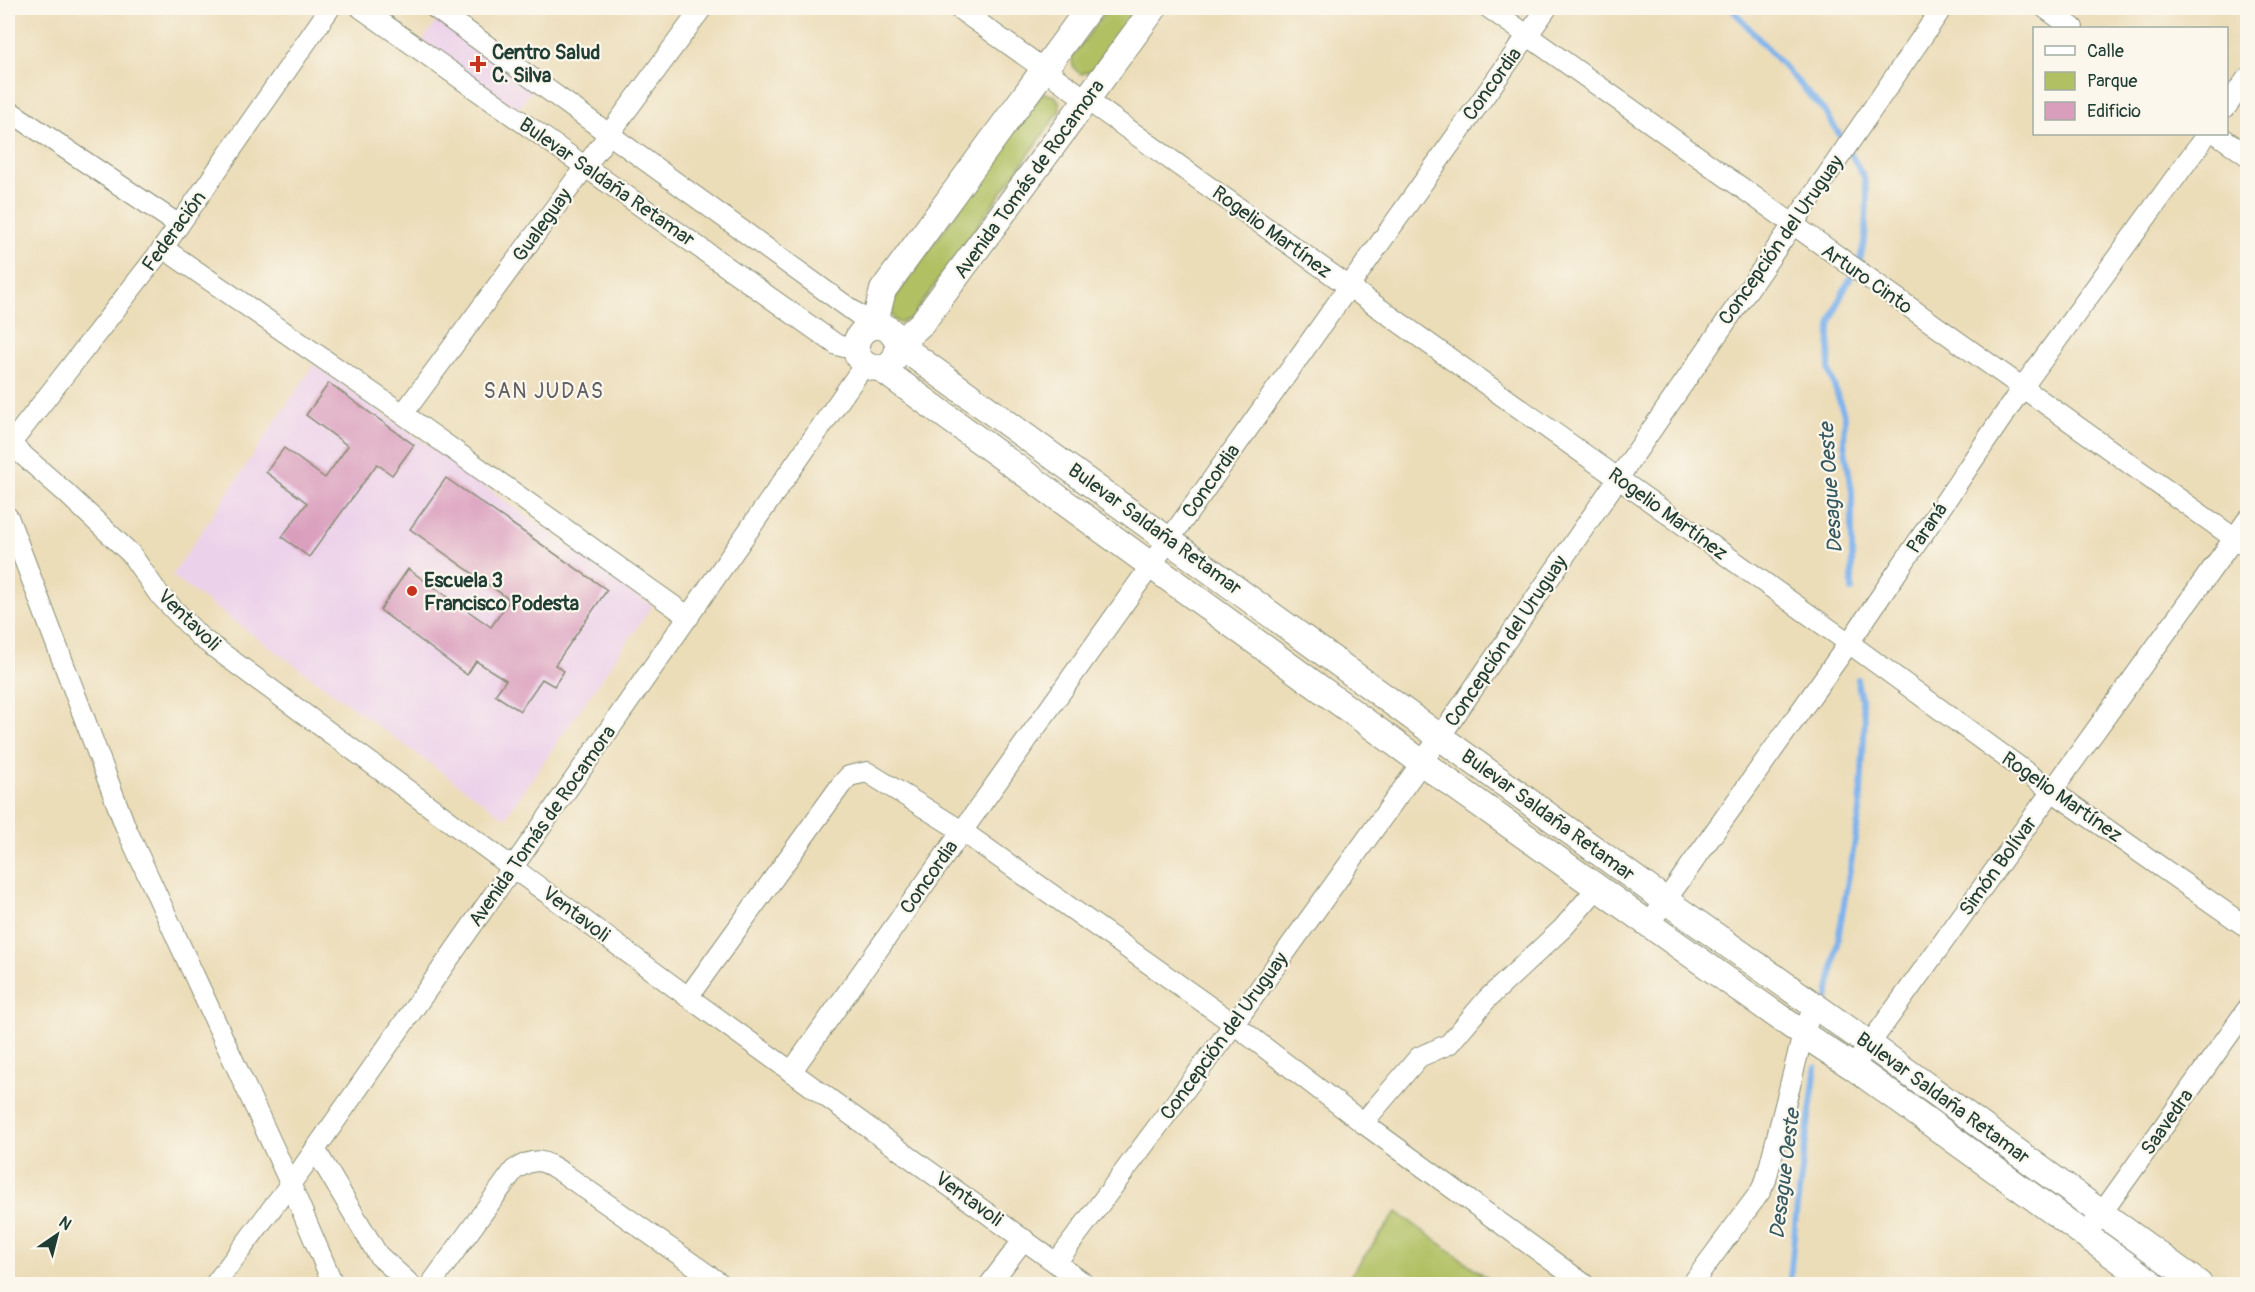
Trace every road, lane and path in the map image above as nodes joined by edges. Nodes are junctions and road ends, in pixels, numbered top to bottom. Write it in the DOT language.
graph roads {
  1 [pos="330,8"];
  2 [pos="361,8"];
  3 [pos="435,8"];
  4 [pos="702,8"];
  5 [pos="958,8"];
  6 [pos="1089,8"];
  7 [pos="1154,8"];
  8 [pos="1489,8"];
  9 [pos="1547,8"];
  10 [pos="1942,8"];
  11 [pos="2045,8"];
  12 [pos="2072,27"];
  13 [pos="1527,35"];
  14 [pos="1044,70"];
  15 [pos="2247,77"];
  16 [pos="1088,100"];
  17 [pos="2228,104"];
  18 [pos="8,110"];
  19 [pos="608,135"];
  20 [pos="2206,135"];
  21 [pos="2218,135"];
  22 [pos="2247,156"];
  23 [pos="586,167"];
  24 [pos="179,225"];
  25 [pos="1792,225"];
  26 [pos="163,248"];
  27 [pos="1348,286"];
  28 [pos="874,326"];
  29 [pos="898,344"];
  30 [pos="867,361"];
  31 [pos="2022,388"];
  32 [pos="403,414"];
  33 [pos="8,445"];
  34 [pos="1617,478"];
  35 [pos="8,517"];
  36 [pos="2247,519"];
  37 [pos="1170,540"];
  38 [pos="2241,543"];
  39 [pos="1152,566"];
  40 [pos="689,617"];
  41 [pos="1849,643"];
  42 [pos="1440,737"];
  43 [pos="1421,762"];
  44 [pos="2052,791"];
  45 [pos="962,831"];
  46 [pos="514,867"];
  47 [pos="1598,888"];
  48 [pos="1666,902"];
  49 [pos="1649,924"];
  50 [pos="2247,927"];
  51 [pos="688,998"];
  52 [pos="1814,1006"];
  53 [pos="2247,1008"];
  54 [pos="1234,1023"];
  55 [pos="1803,1034"];
  56 [pos="1869,1044"];
  57 [pos="1853,1067"];
  58 [pos="791,1072"];
  59 [pos="1363,1123"];
  60 [pos="315,1149"];
  61 [pos="290,1183"];
  62 [pos="2102,1214"];
  63 [pos="2086,1236"];
  64 [pos="1024,1239"];
  65 [pos="1056,1263"];
  66 [pos="215,1284"];
  67 [pos="333,1284"];
  68 [pos="410,1284"];
  69 [pos="431,1284"];
  70 [pos="721,1284"];
  71 [pos="990,1284"];
  72 [pos="1085,1284"];
  73 [pos="1584,1284"];
  74 [pos="1692,1284"];
  75 [pos="2153,1284"];
  76 [pos="2199,1284"];
  1 -- 24 [label="street, Federación"];
  2 -- 23 [label="street, Bulevar Saldaña Retamar"];
  3 -- 19 [label="street, Bulevar Saldaña Retamar"];
  4 -- 19 [label="street, Gualeguay"];
  5 -- 14 [label="street, Rogelio Martínez"];
  6 -- 14 [label="street"];
  7 -- 16 [label="street, Avenida Tomás de Rocamora"];
  8 -- 13 [label="street, Arturo Cinto"];
  9 -- 13 [label="street, Concordia"];
  10 -- 25 [label="street, Concepción del Uruguay"];
  11 -- 12 [label="street"];
  13 -- 25 [label="street, Arturo Cinto"];
  13 -- 27 [label="street, Concordia"];
  14 -- 16 [label="street, Rogelio Martínez"];
  14 -- 28 [label="street"];
  15 -- 17 [label="street"];
  16 -- 27 [label="street, Rogelio Martínez"];
  16 -- 29 [label="street, Avenida Tomás de Rocamora"];
  18 -- 24 [label="street"];
  19 -- 23 [label="street, Gualeguay"];
  19 -- 28 [label="street, Bulevar Saldaña Retamar"];
  20 -- 31 [label="street, Paraná"];
  21 -- 22 [label="street"];
  23 -- 30 [label="street, Bulevar Saldaña Retamar"];
  23 -- 32 [label="street, Gualeguay"];
  24 -- 26 [label="street, Federación"];
  25 -- 31 [label="street, Arturo Cinto"];
  25 -- 34 [label="street, Concepción del Uruguay"];
  26 -- 32 [label="street"];
  26 -- 33 [label="street, Federación"];
  27 -- 34 [label="street, Rogelio Martínez"];
  27 -- 37 [label="street, Concordia"];
  28 -- 29 [label="street, Bulevar Saldaña Retamar"];
  28 -- 30 [label="street"];
  29 -- 30 [label="street"];
  29 -- 37 [label="street, Bulevar Saldaña Retamar"];
  30 -- 39 [label="street, Bulevar Saldaña Retamar"];
  30 -- 40 [label="street, Avenida Tomás de Rocamora"];
  31 -- 38 [label="street, Arturo Cinto"];
  31 -- 41 [label="street, Paraná"];
  32 -- 40 [label="street"];
  33 -- 46 [label="street, Ventavoli"];
  34 -- 41 [label="street, Rogelio Martínez"];
  34 -- 42 [label="street, Concepción del Uruguay"];
  35 -- 61 [label="street"];
  36 -- 38 [label="street, Simón Bolívar"];
  37 -- 39 [label="street, Concordia"];
  37 -- 42 [label="street, Bulevar Saldaña Retamar"];
  38 -- 44 [label="street, Simón Bolívar"];
  39 -- 43 [label="street, Bulevar Saldaña Retamar"];
  39 -- 45 [label="street, Concordia"];
  40 -- 46 [label="street, Avenida Tomás de Rocamora"];
  41 -- 44 [label="street, Rogelio Martínez"];
  41 -- 48 [label="street, Paraná"];
  42 -- 43 [label="street, Concepción del Uruguay"];
  42 -- 48 [label="street, Bulevar Saldaña Retamar"];
  43 -- 47 [label="street, Bulevar Saldaña Retamar"];
  43 -- 54 [label="street, Concepción del Uruguay"];
  44 -- 50 [label="street, Rogelio Martínez"];
  44 -- 56 [label="street, Simón Bolívar"];
  45 -- 51 [label="street"];
  45 -- 54 [label="street"];
  45 -- 58 [label="street, Concordia"];
  46 -- 51 [label="street, Ventavoli"];
  46 -- 60 [label="street, Avenida Tomás de Rocamora"];
  47 -- 49 [label="street, Bulevar Saldaña Retamar"];
  47 -- 59 [label="street"];
  48 -- 49 [label="street, Paraná"];
  48 -- 52 [label="street, Bulevar Saldaña Retamar"];
  49 -- 55 [label="street, Bulevar Saldaña Retamar"];
  51 -- 58 [label="street, Ventavoli"];
  52 -- 55 [label="street"];
  52 -- 56 [label="street, Bulevar Saldaña Retamar"];
  53 -- 62 [label="street, Saavedra"];
  54 -- 59 [label="street"];
  54 -- 65 [label="street, Concepción del Uruguay"];
  55 -- 57 [label="street, Bulevar Saldaña Retamar"];
  55 -- 74 [label="street"];
  56 -- 57 [label="street, Simón Bolívar"];
  56 -- 62 [label="street, Bulevar Saldaña Retamar"];
  57 -- 63 [label="street, Bulevar Saldaña Retamar"];
  58 -- 64 [label="street, Ventavoli"];
  59 -- 73 [label="street"];
  60 -- 61 [label="street, Avenida Tomás de Rocamora"];
  60 -- 68 [label="street"];
  61 -- 66 [label="street, Avenida Tomás de Rocamora"];
  61 -- 67 [label="street"];
  62 -- 63 [label="street, Saavedra"];
  62 -- 76 [label="street, Bulevar Saldaña Retamar"];
  63 -- 75 [label="street, Bulevar Saldaña Retamar"];
  64 -- 65 [label="street, Ventavoli"];
  64 -- 71 [label="street"];
  65 -- 72 [label="street, Ventavoli"];
  69 -- 70 [label="street"];
}
